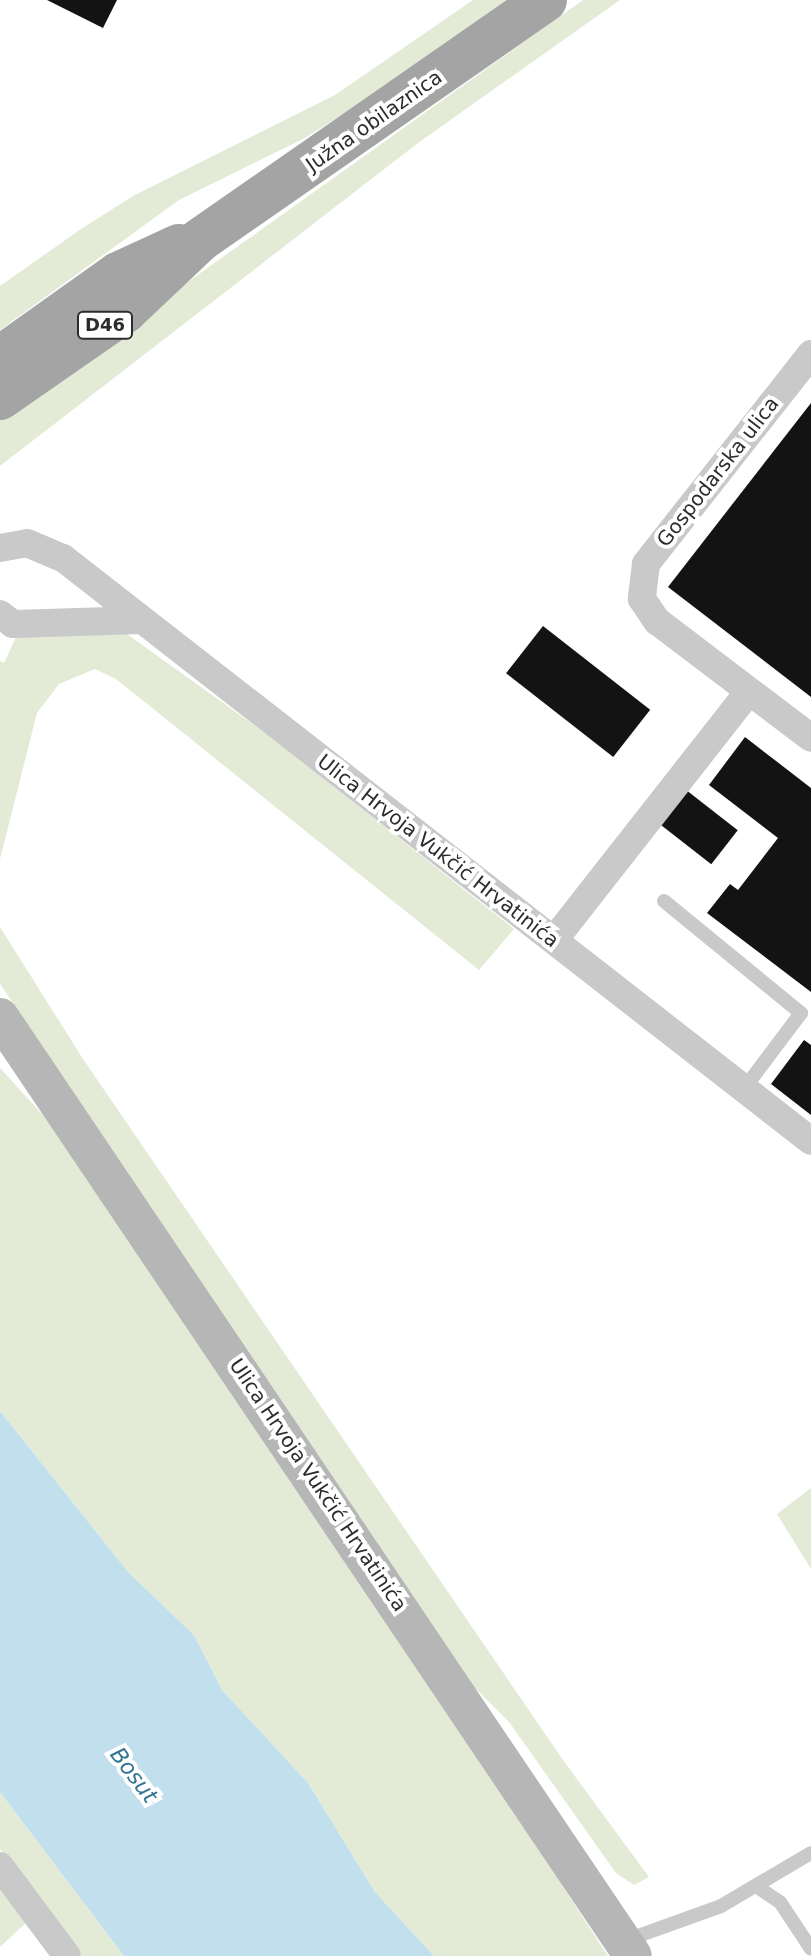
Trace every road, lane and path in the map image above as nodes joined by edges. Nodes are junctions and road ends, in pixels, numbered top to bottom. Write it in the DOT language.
graph roads {
  1 [pos="545,0"];
  2 [pos="200,240"];
  3 [pos="811,354"];
  4 [pos="0,358"];
  5 [pos="0,398"];
  6 [pos="0,548"];
  7 [pos="0,614"];
  8 [pos="142,620"];
  9 [pos="749,691"];
  10 [pos="811,738"];
  11 [pos="664,901"];
  12 [pos="554,940"];
  13 [pos="0,1017"];
  14 [pos="744,1089"];
  15 [pos="811,1141"];
  16 [pos="811,1853"];
  17 [pos="0,1866"];
  18 [pos="759,1888"];
  19 [pos="628,1949"];
  20 [pos="811,1949"];
  21 [pos="67,1956"];
  1 -- 2 [label="main road, Južna obilaznica / D46"];
  2 -- 4 [label="main road, Južna obilaznica / D46"];
  2 -- 5 [label="main road, Južna obilaznica / D46"];
  3 -- 9 [label="street, Gospodarska ulica"];
  6 -- 8 [label="street, Ulica Hrvoja Vukčić Hrvatinića"];
  7 -- 8 [label="street"];
  8 -- 12 [label="street, Ulica Hrvoja Vukčić Hrvatinića"];
  9 -- 10 [label="street, Gospodarska ulica"];
  9 -- 12 [label="street"];
  11 -- 14 [label="lane"];
  12 -- 14 [label="street, Ulica Hrvoja Vukčić Hrvatinića"];
  13 -- 19 [label="main road, Ulica Hrvoja Vukčić Hrvatinića"];
  14 -- 15 [label="street, Ulica Hrvoja Vukčić Hrvatinića"];
  16 -- 18 [label="lane"];
  17 -- 21 [label="street"];
  18 -- 19 [label="lane"];
  18 -- 20 [label="lane"];
}
